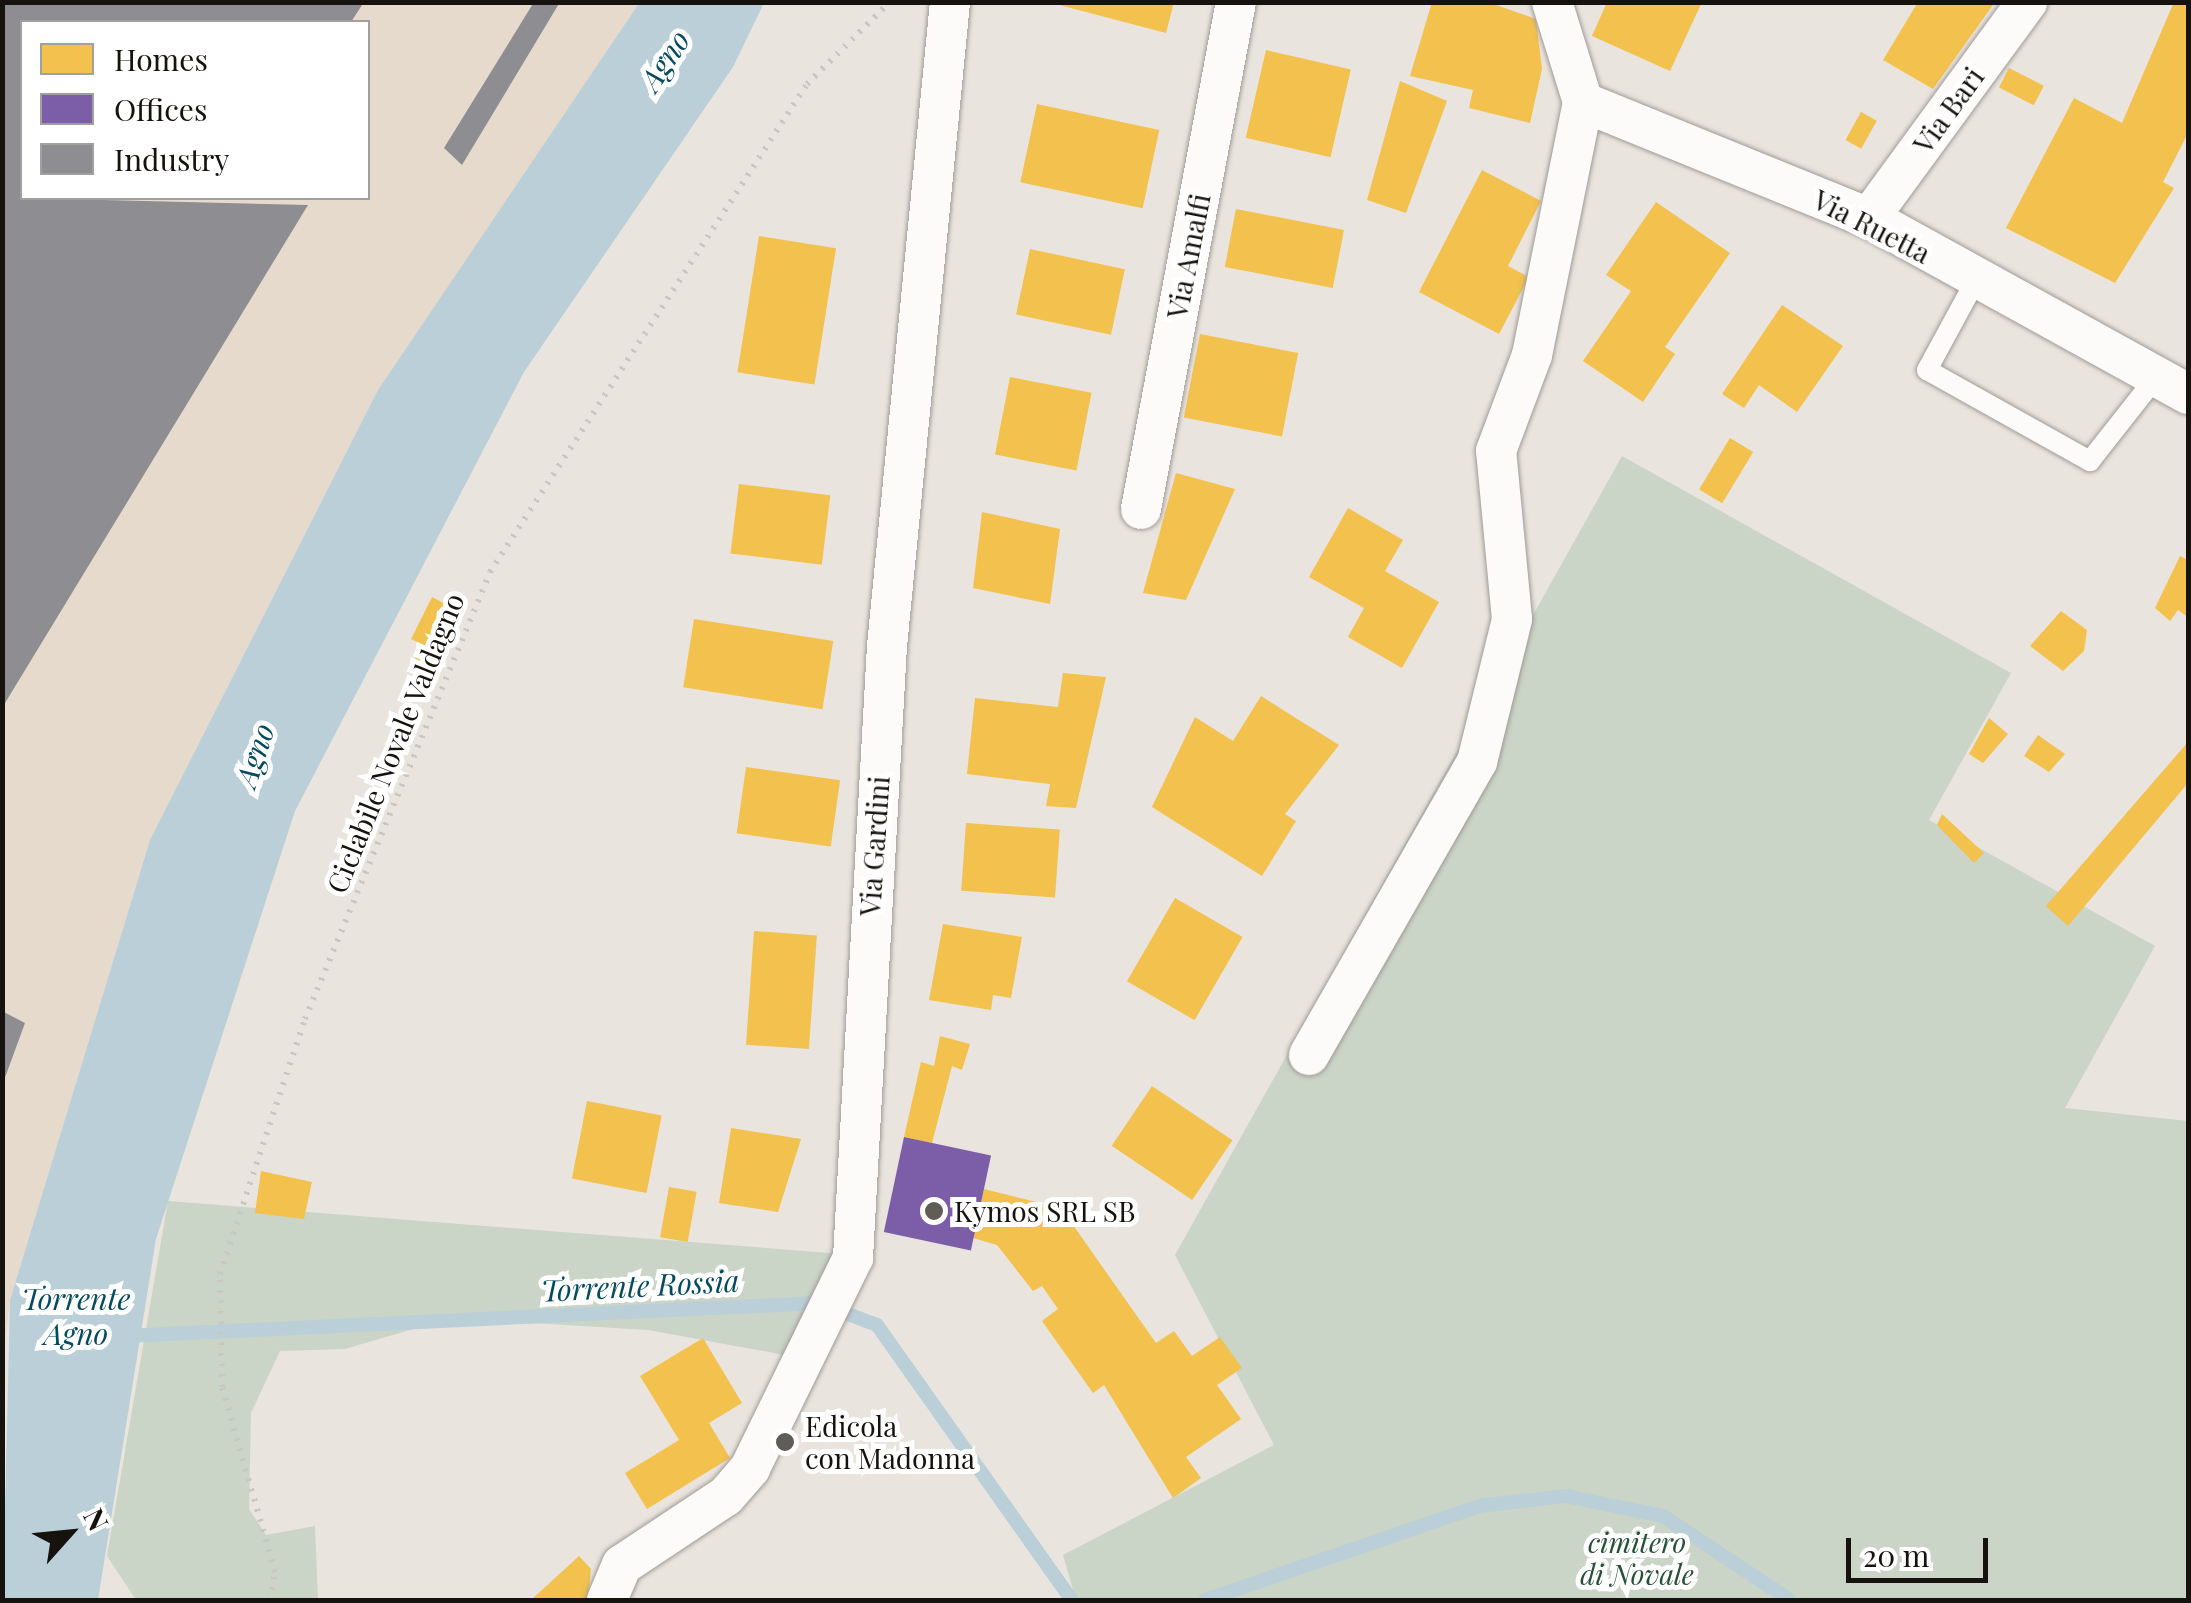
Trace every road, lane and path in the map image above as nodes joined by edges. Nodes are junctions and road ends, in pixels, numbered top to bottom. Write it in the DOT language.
graph roads {
  1 [pos="890,2"];
  2 [pos="950,2"];
  3 [pos="1236,2"];
  4 [pos="1552,2"];
  5 [pos="2027,2"];
  6 [pos="1583,102"];
  7 [pos="1869,218"];
  8 [pos="1977,278"];
  9 [pos="2173,385"];
  10 [pos="1140,509"];
  11 [pos="1310,1055"];
  12 [pos="270,1600"];
  13 [pos="608,1600"];
  1 -- 12 [label="path, Ciclabile Novale Valdagno"];
  2 -- 13 [label="street, Via Gardini"];
  3 -- 10 [label="street, Via Amalfi"];
  4 -- 6 [label="street"];
  5 -- 7 [label="street, Via Bari"];
  6 -- 7 [label="street, Via Ruetta"];
  6 -- 11 [label="street"];
  7 -- 8 [label="street, Via Ruetta"];
  8 -- 9 [label="street, Via Ruetta"];
  8 -- 9 [label="lane"];
}
